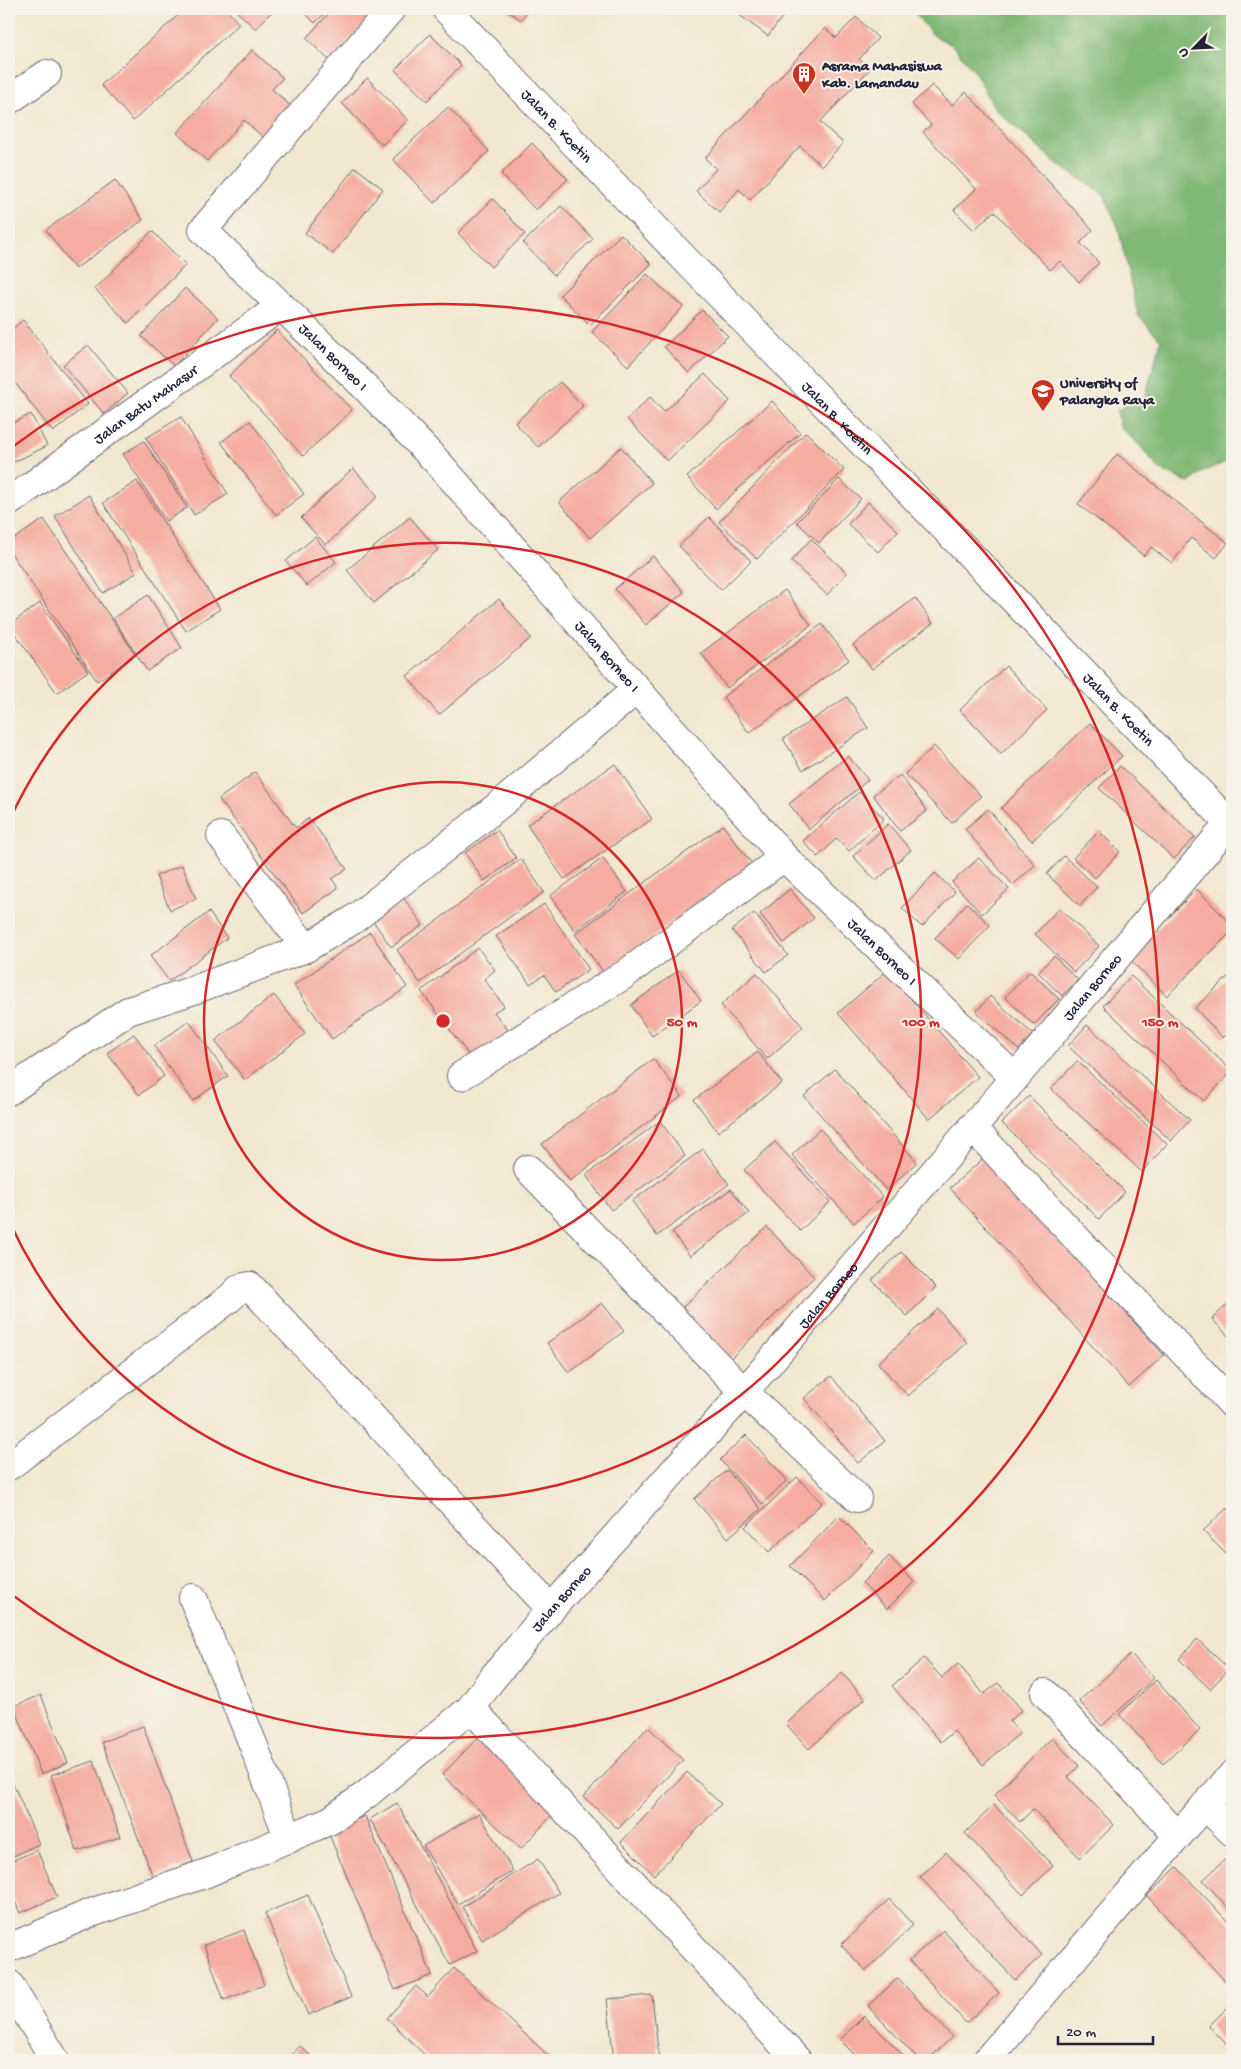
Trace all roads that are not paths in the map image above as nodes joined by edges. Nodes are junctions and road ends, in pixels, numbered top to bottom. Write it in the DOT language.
graph roads {
  1 [pos="391,9"];
  2 [pos="446,9"];
  3 [pos="47,74"];
  4 [pos="9,100"];
  5 [pos="281,306"];
  6 [pos="9,502"];
  7 [pos="637,690"];
  8 [pos="1231,823"];
  9 [pos="221,836"];
  10 [pos="784,857"];
  11 [pos="306,948"];
  12 [pos="462,1076"];
  13 [pos="1015,1078"];
  14 [pos="9,1091"];
  15 [pos="972,1127"];
  16 [pos="528,1169"];
  17 [pos="744,1392"];
  18 [pos="1232,1404"];
  19 [pos="9,1466"];
  20 [pos="857,1498"];
  21 [pos="193,1598"];
  22 [pos="551,1609"];
  23 [pos="1044,1693"];
  24 [pos="471,1708"];
  25 [pos="1232,1775"];
  26 [pos="1205,1805"];
  27 [pos="1232,1832"];
  28 [pos="1178,1836"];
  29 [pos="289,1840"];
  30 [pos="9,1948"];
  31 [pos="9,1984"];
  32 [pos="55,2060"];
  33 [pos="797,2060"];
  34 [pos="987,2060"];
  1 -- 5 [label="street, Jalan Borneo I"];
  2 -- 8 [label="street, Jalan B. Koetin"];
  3 -- 4 [label="street"];
  5 -- 6 [label="street, Jalan Batu Mahasur"];
  5 -- 7 [label="street, Jalan Borneo I"];
  7 -- 10 [label="street, Jalan Borneo I"];
  7 -- 11 [label="street"];
  8 -- 13 [label="street, Jalan Borneo"];
  9 -- 11 [label="street"];
  10 -- 12 [label="street"];
  10 -- 13 [label="street, Jalan Borneo I"];
  11 -- 14 [label="street"];
  13 -- 15 [label="street, Jalan Borneo"];
  15 -- 17 [label="street, Jalan Borneo"];
  15 -- 18 [label="street"];
  16 -- 17 [label="street"];
  17 -- 20 [label="street"];
  17 -- 22 [label="street, Jalan Borneo"];
  19 -- 22 [label="street"];
  21 -- 29 [label="street"];
  22 -- 24 [label="street, Jalan Borneo"];
  23 -- 28 [label="street"];
  24 -- 29 [label="street, Jalan Borneo"];
  24 -- 33 [label="street"];
  25 -- 26 [label="street"];
  26 -- 27 [label="street"];
  26 -- 28 [label="street"];
  28 -- 34 [label="street"];
  29 -- 30 [label="street, Jalan Borneo"];
  31 -- 32 [label="street"];
}
